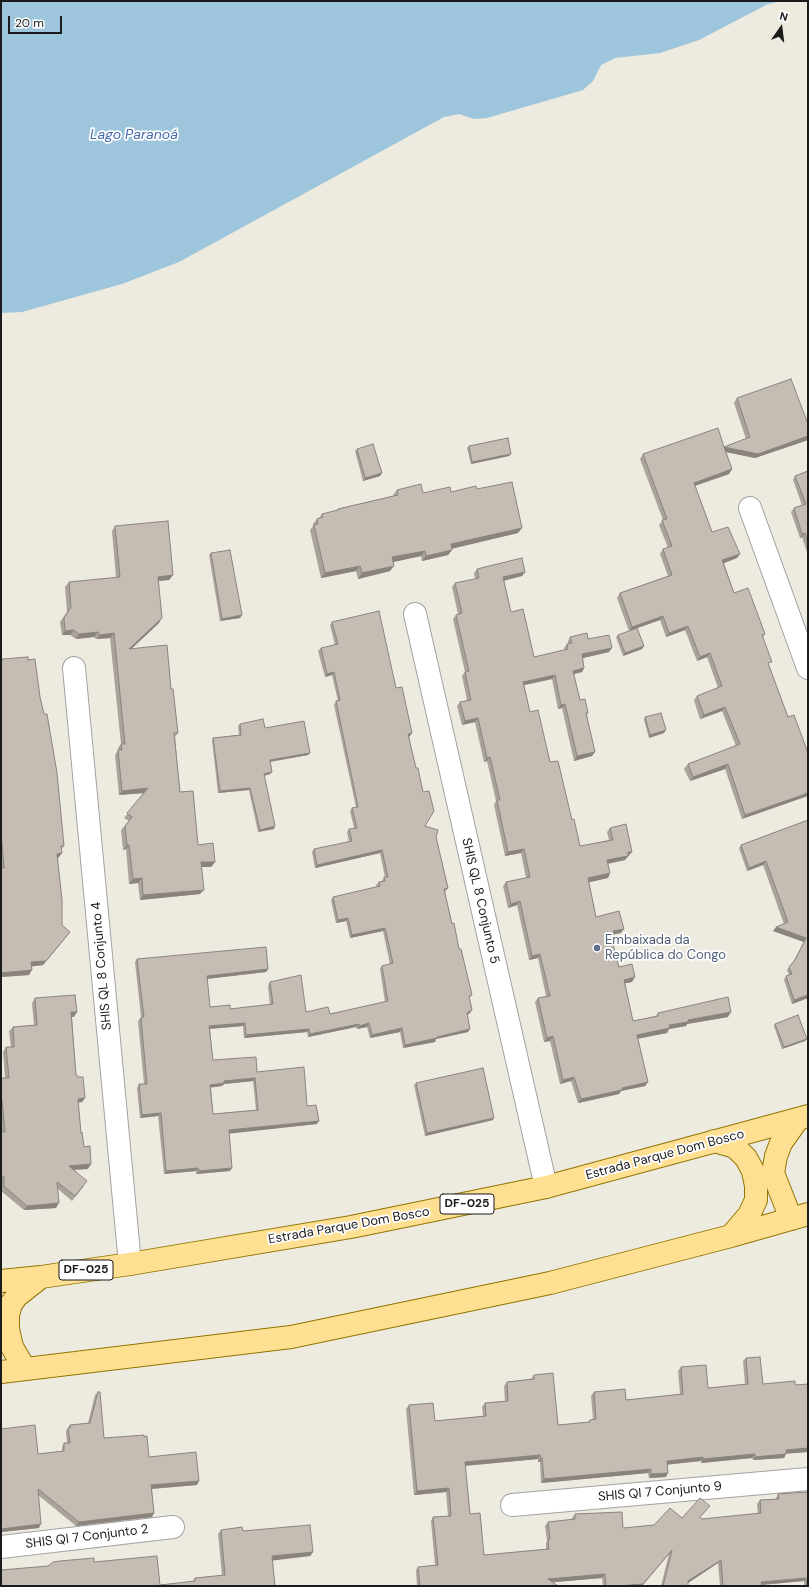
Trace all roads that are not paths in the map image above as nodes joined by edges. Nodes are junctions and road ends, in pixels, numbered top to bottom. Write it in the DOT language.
graph roads {
  1 [pos="750,508"];
  2 [pos="415,614"];
  3 [pos="74,668"];
  4 [pos="808,668"];
  5 [pos="803,1118"];
  6 [pos="714,1141"];
  7 [pos="546,1187"];
  8 [pos="800,1217"];
  9 [pos="731,1236"];
  10 [pos="130,1264"];
  11 [pos="41,1277"];
  12 [pos="1,1281"];
  13 [pos="25,1369"];
  14 [pos="1,1372"];
  15 [pos="808,1479"];
  16 [pos="512,1505"];
  17 [pos="173,1527"];
  18 [pos="1,1547"];
  1 -- 4 [label="street"];
  2 -- 7 [label="street, SHIS QL 8 Conjunto 5"];
  3 -- 10 [label="street, SHIS QL 8 Conjunto 4"];
  5 -- 6 [label="main road, Estrada Parque Dom Bosco / DF-025"];
  5 -- 8 [label="main road"];
  6 -- 7 [label="main road, Estrada Parque Dom Bosco / DF-025"];
  6 -- 9 [label="main road"];
  7 -- 10 [label="main road, Estrada Parque Dom Bosco / DF-025"];
  8 -- 9 [label="main road"];
  9 -- 13 [label="main road"];
  10 -- 11 [label="main road, Estrada Parque Dom Bosco / DF-025"];
  11 -- 12 [label="main road, Estrada Parque Dom Bosco / DF-025"];
  11 -- 13 [label="main road"];
  13 -- 14 [label="main road"];
  15 -- 16 [label="street, SHIS QI 7 Conjunto 9"];
  17 -- 18 [label="street, SHIS QI 7 Conjunto 2"];
}
